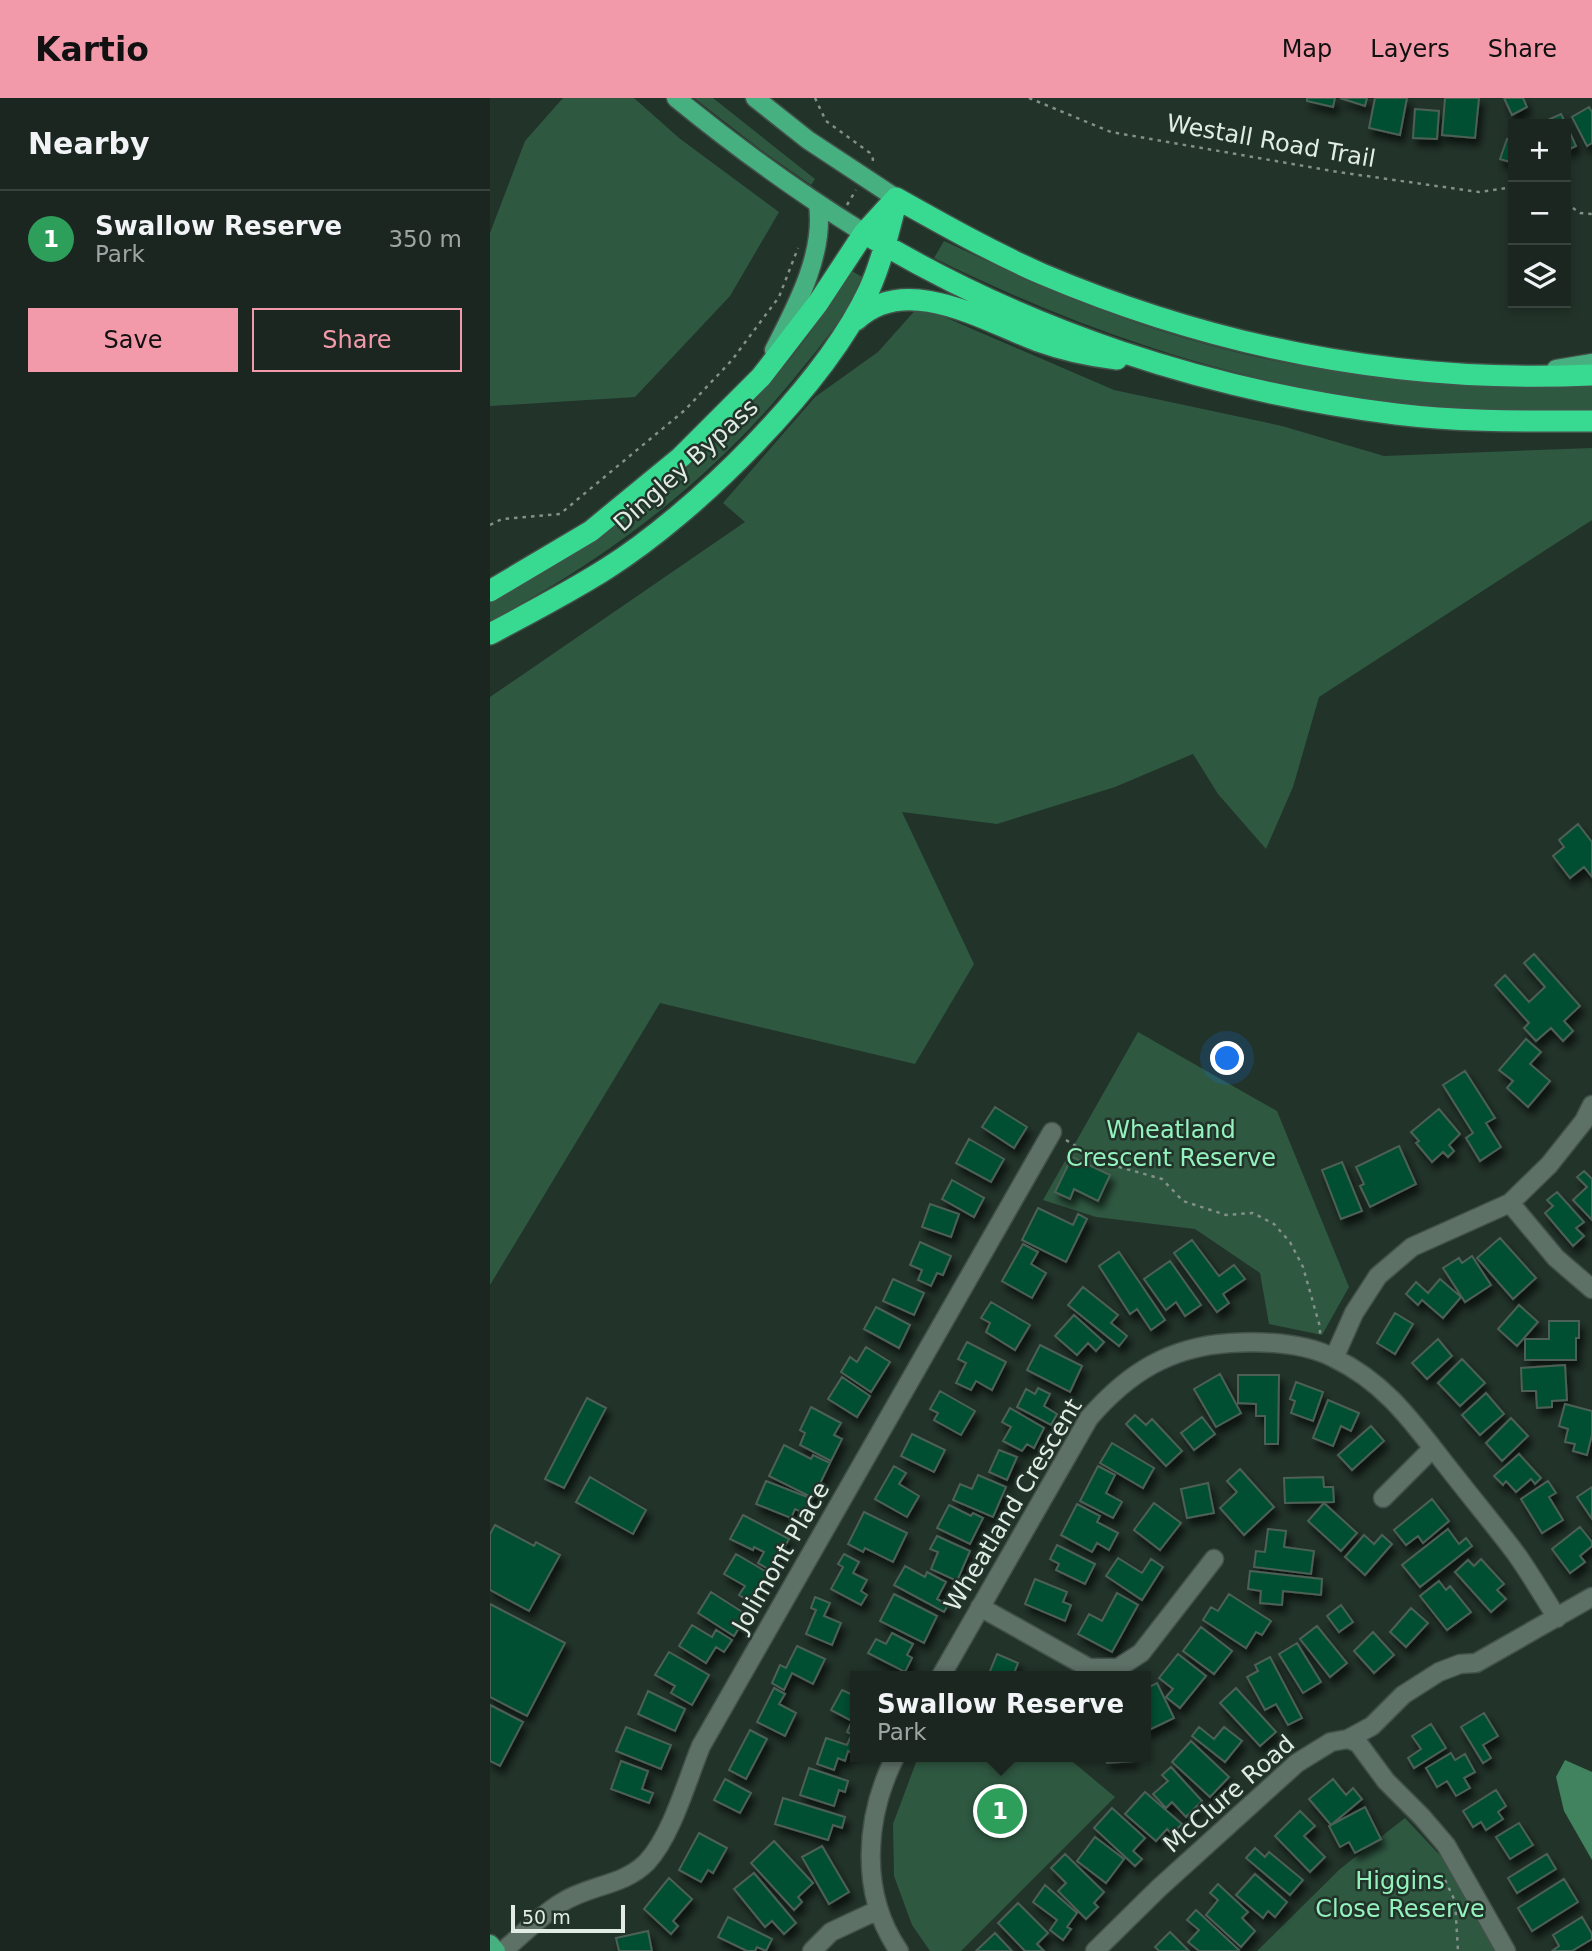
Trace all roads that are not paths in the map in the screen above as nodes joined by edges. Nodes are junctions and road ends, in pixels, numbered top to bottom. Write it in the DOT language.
graph roads {
  1 [pos="676,98"];
  2 [pos="755,98"];
  3 [pos="896,199"];
  4 [pos="818,204"];
  5 [pos="864,233"];
  6 [pos="885,246"];
  7 [pos="848,328"];
  8 [pos="1592,363"];
  9 [pos="1160,364"];
  10 [pos="1592,375"];
  11 [pos="761,377"];
  12 [pos="1519,377"];
  13 [pos="1592,421"];
  14 [pos="490,591"];
  15 [pos="490,634"];
  16 [pos="1592,1105"];
  17 [pos="1052,1132"];
  18 [pos="1510,1203"];
  19 [pos="1592,1289"];
  20 [pos="1327,1355"];
  21 [pos="1433,1448"];
  22 [pos="1383,1498"];
  23 [pos="1214,1559"];
  24 [pos="1592,1597"];
  25 [pos="980,1607"];
  26 [pos="1557,1618"];
  27 [pos="943,1671"];
  28 [pos="1348,1739"];
  29 [pos="892,1762"];
  30 [pos="878,1910"];
  31 [pos="490,1944"];
  32 [pos="1107,1947"];
  33 [pos="496,1951"];
  34 [pos="503,1951"];
  35 [pos="812,1951"];
  36 [pos="899,1951"];
  37 [pos="1506,1951"];
  1 -- 4 [label="main road"];
  2 -- 3 [label="main road"];
  3 -- 5 [label="highway, Dingley Bypass"];
  3 -- 6 [label="highway, Dingley Bypass"];
  3 -- 12 [label="highway"];
  4 -- 5 [label="main road"];
  4 -- 11 [label="main road"];
  5 -- 6 [label="highway"];
  5 -- 11 [label="highway, Dingley Bypass"];
  6 -- 7 [label="highway, Dingley Bypass"];
  6 -- 9 [label="highway"];
  7 -- 9 [label="highway"];
  7 -- 15 [label="highway, Dingley Bypass"];
  8 -- 12 [label="main road"];
  9 -- 13 [label="highway"];
  10 -- 12 [label="highway"];
  11 -- 14 [label="highway, Dingley Bypass"];
  16 -- 18 [label="street"];
  17 -- 34 [label="street, Jolimont Place"];
  18 -- 19 [label="street"];
  18 -- 20 [label="street"];
  20 -- 21 [label="street, Wheatland Crescent"];
  20 -- 25 [label="street, Wheatland Crescent"];
  21 -- 22 [label="street"];
  21 -- 26 [label="street, Wheatland Crescent"];
  23 -- 25 [label="street"];
  24 -- 26 [label="street, McClure Road"];
  25 -- 27 [label="street, Wheatland Crescent"];
  26 -- 28 [label="street, McClure Road"];
  28 -- 32 [label="street, McClure Road"];
  28 -- 37 [label="street"];
  29 -- 30 [label="street"];
  30 -- 35 [label="street"];
  30 -- 36 [label="street"];
  31 -- 33 [label="main road"];
}
